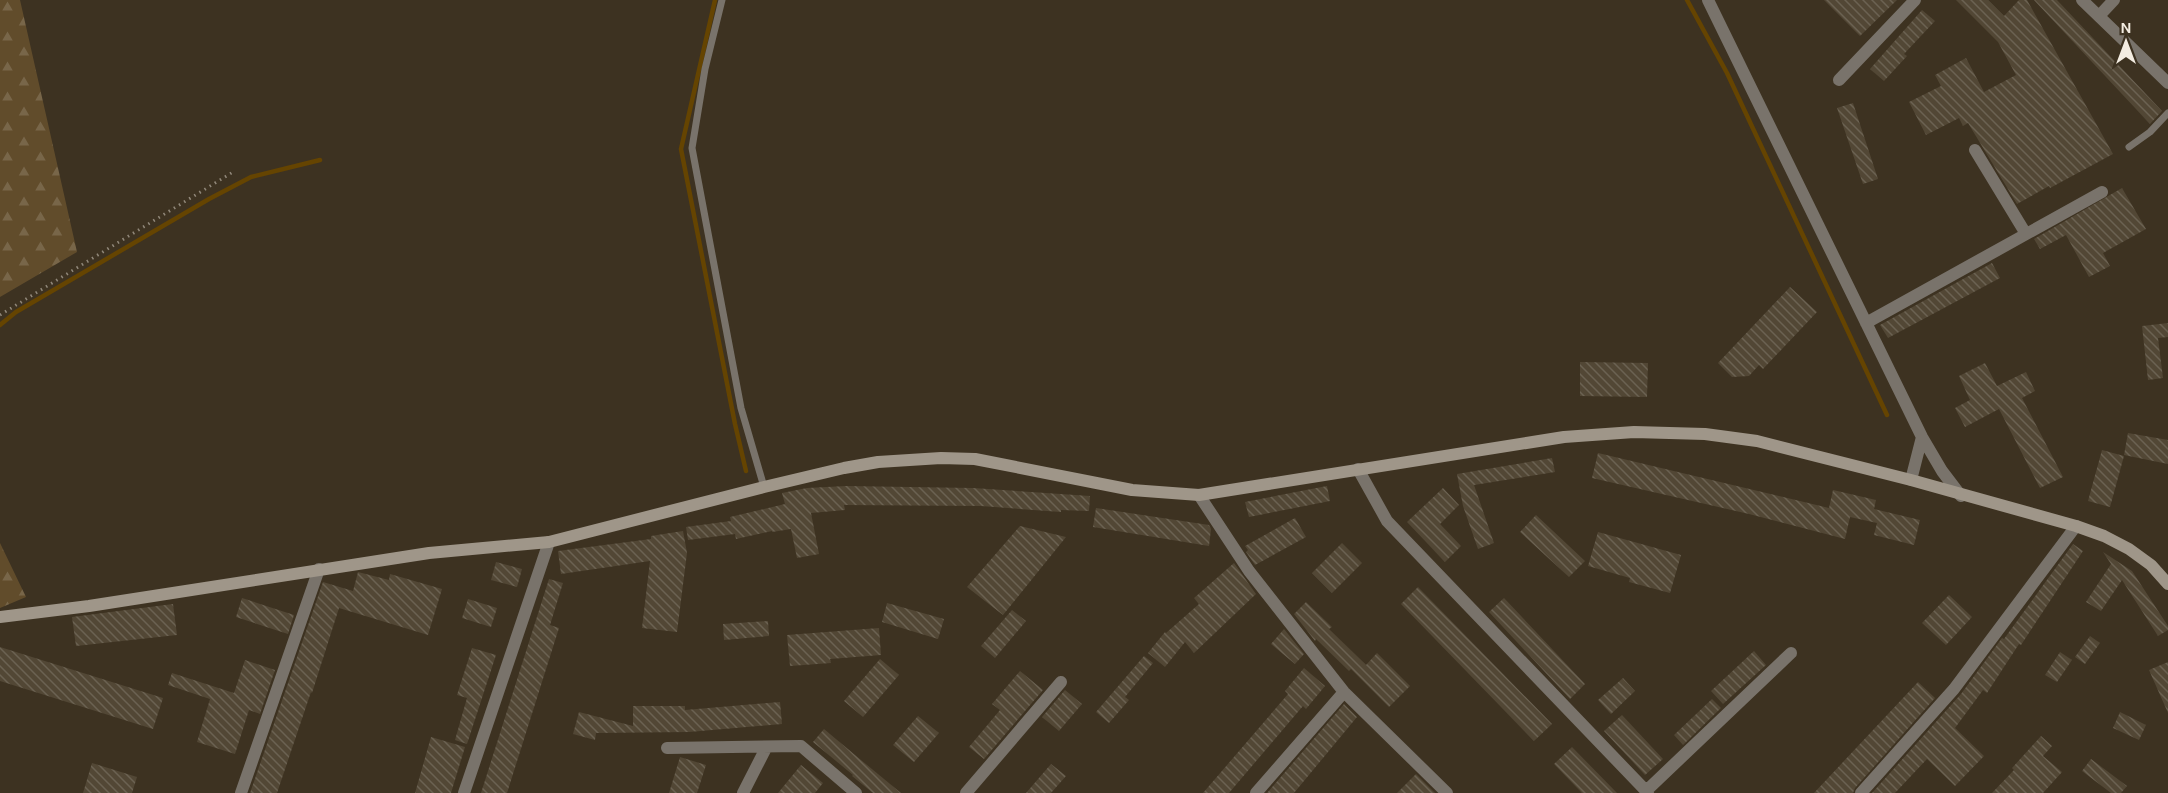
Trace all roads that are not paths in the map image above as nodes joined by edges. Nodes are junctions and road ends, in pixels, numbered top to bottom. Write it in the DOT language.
graph roads {
  1 [pos="722,0"];
  2 [pos="1707,0"];
  3 [pos="1915,0"];
  4 [pos="2082,0"];
  5 [pos="2114,0"];
  6 [pos="2099,16"];
  7 [pos="1839,80"];
  8 [pos="2168,82"];
  9 [pos="2168,113"];
  10 [pos="2129,147"];
  11 [pos="1975,150"];
  12 [pos="2102,192"];
  13 [pos="2026,234"];
  14 [pos="1866,323"];
  15 [pos="1922,437"];
  16 [pos="1358,469"];
  17 [pos="1911,480"];
  18 [pos="764,487"];
  19 [pos="1199,495"];
  20 [pos="1961,496"];
  21 [pos="2076,526"];
  22 [pos="549,542"];
  23 [pos="319,569"];
  24 [pos="2168,584"];
  25 [pos="0,617"];
  26 [pos="1791,652"];
  27 [pos="1061,682"];
  28 [pos="1344,692"];
  29 [pos="667,748"];
  30 [pos="766,748"];
  31 [pos="1647,792"];
  32 [pos="241,793"];
  33 [pos="464,793"];
  34 [pos="743,793"];
  35 [pos="856,793"];
  36 [pos="966,793"];
  37 [pos="1256,793"];
  38 [pos="1447,793"];
  39 [pos="1861,793"];
  1 -- 18 [label="lane"];
  2 -- 14 [label="street"];
  3 -- 7 [label="street"];
  4 -- 6 [label="street"];
  5 -- 6 [label="street"];
  6 -- 8 [label="street"];
  9 -- 10 [label="lane"];
  11 -- 13 [label="street"];
  12 -- 13 [label="street"];
  13 -- 14 [label="street"];
  14 -- 15 [label="street"];
  15 -- 17 [label="street"];
  15 -- 20 [label="street"];
  16 -- 17 [label="street"];
  16 -- 19 [label="street"];
  16 -- 31 [label="street"];
  17 -- 20 [label="street"];
  18 -- 19 [label="street"];
  18 -- 22 [label="street"];
  19 -- 28 [label="street"];
  20 -- 21 [label="street"];
  21 -- 24 [label="street"];
  21 -- 39 [label="street"];
  22 -- 23 [label="street"];
  22 -- 33 [label="street"];
  23 -- 25 [label="street"];
  23 -- 32 [label="street"];
  26 -- 31 [label="street"];
  27 -- 36 [label="street"];
  28 -- 37 [label="street"];
  28 -- 38 [label="street"];
  29 -- 30 [label="street"];
  30 -- 34 [label="street"];
  30 -- 35 [label="street"];
}
